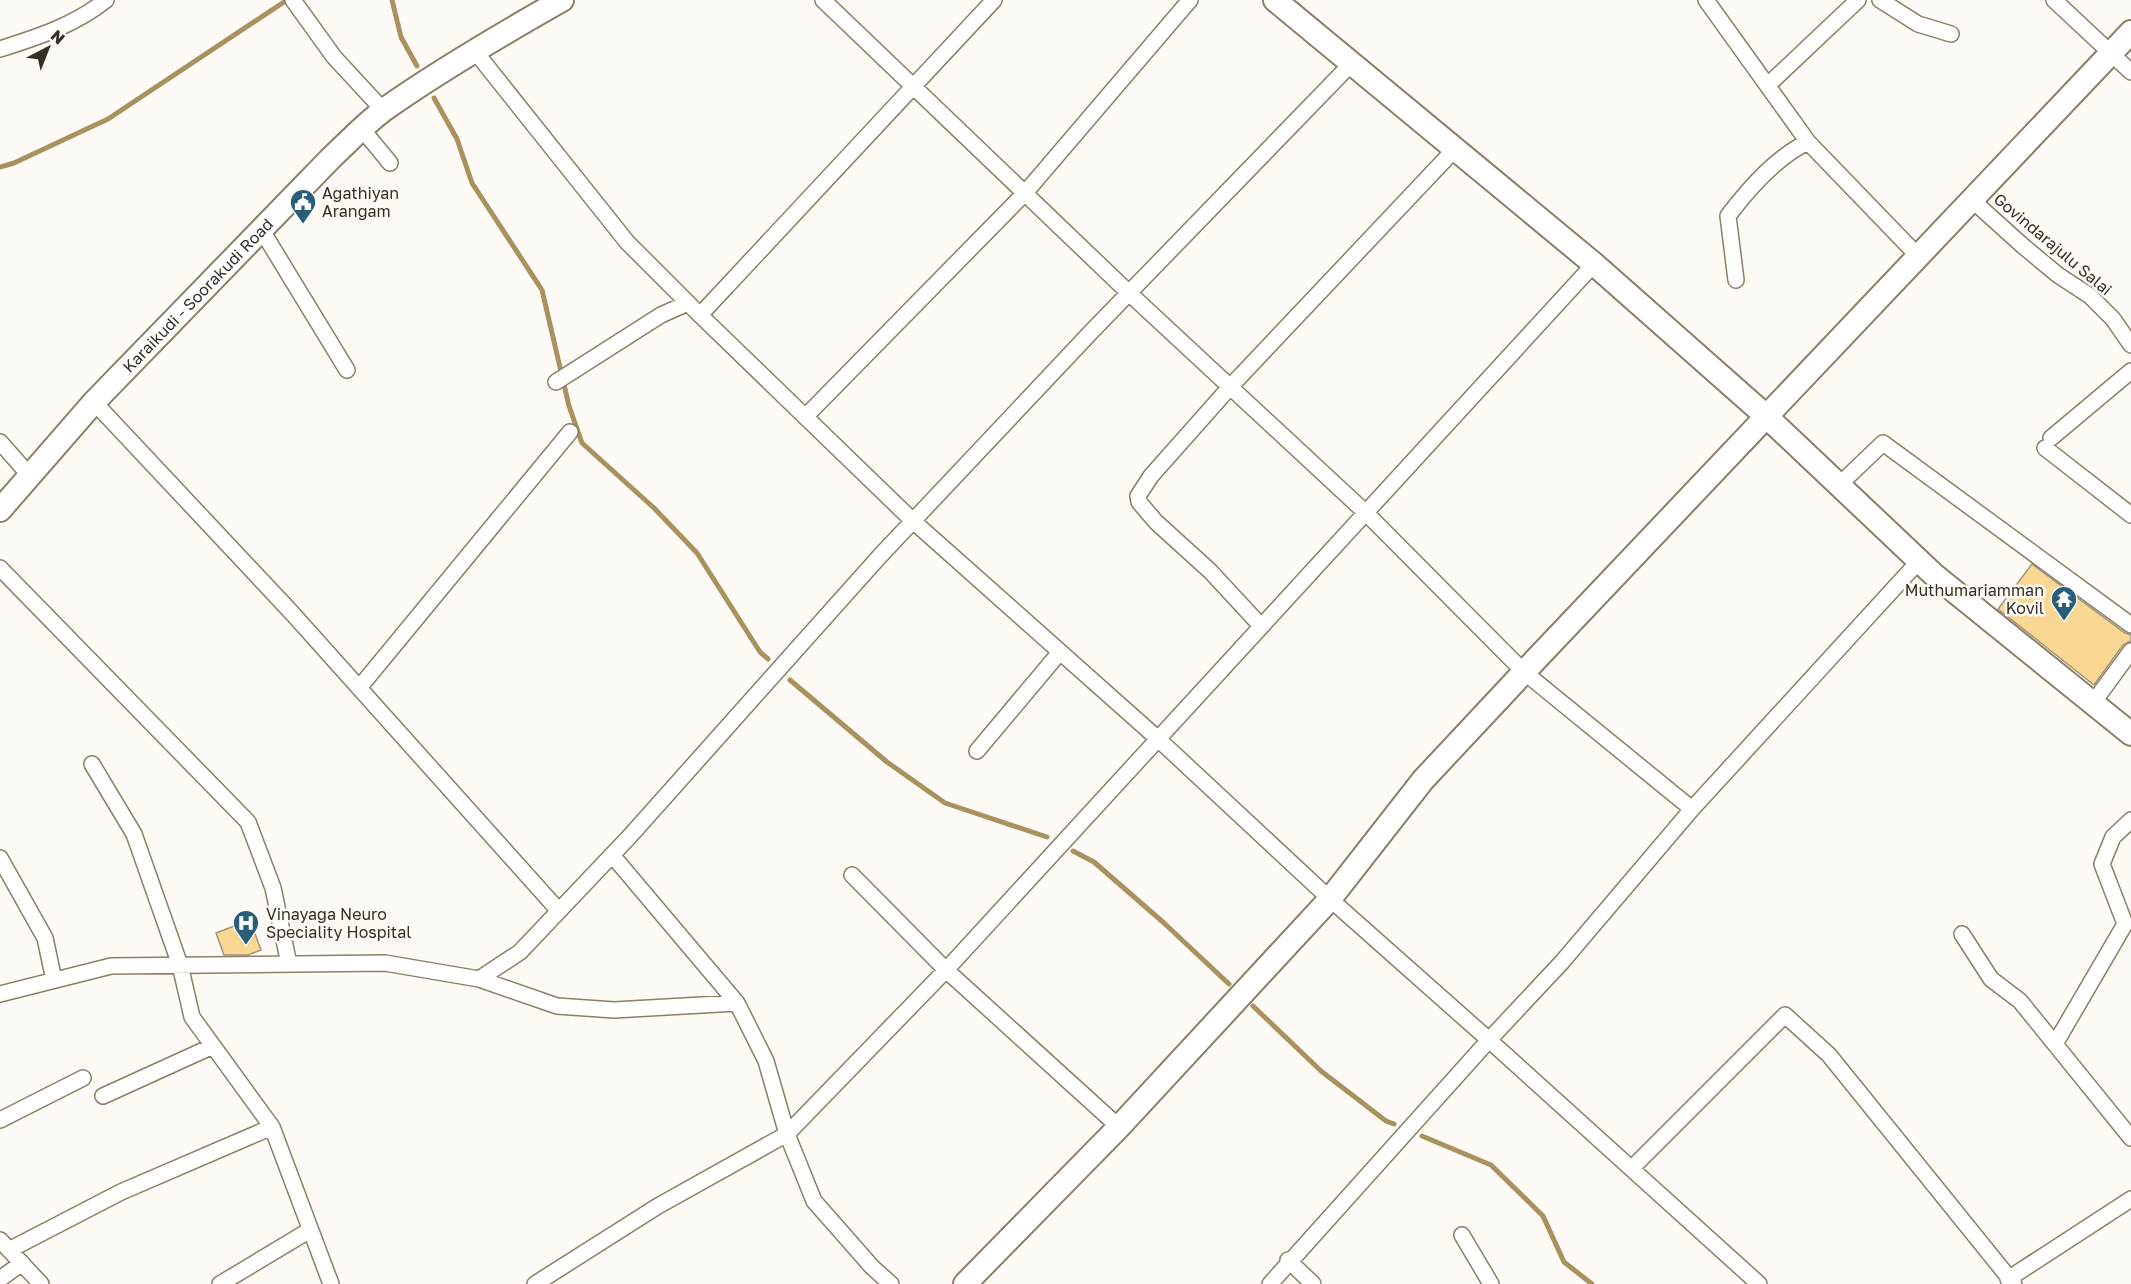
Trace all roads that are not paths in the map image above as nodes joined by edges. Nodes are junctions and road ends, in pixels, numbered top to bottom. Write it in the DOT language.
graph roads {
  1 [pos="106,0"];
  2 [pos="293,0"];
  3 [pos="562,0"];
  4 [pos="823,0"];
  5 [pos="994,0"];
  6 [pos="1190,0"];
  7 [pos="1275,0"];
  8 [pos="1706,0"];
  9 [pos="1858,0"];
  10 [pos="1880,0"];
  11 [pos="2054,0"];
  12 [pos="2131,32"];
  13 [pos="1951,34"];
  14 [pos="0,49"];
  15 [pos="474,50"];
  16 [pos="2111,54"];
  17 [pos="1352,63"];
  18 [pos="2131,72"];
  19 [pos="1768,85"];
  20 [pos="913,87"];
  21 [pos="375,117"];
  22 [pos="1808,142"];
  23 [pos="1455,149"];
  24 [pos="390,164"];
  25 [pos="1025,193"];
  26 [pos="1972,200"];
  27 [pos="261,229"];
  28 [pos="1918,256"];
  29 [pos="1594,264"];
  30 [pos="1736,280"];
  31 [pos="1129,293"];
  32 [pos="688,303"];
  33 [pos="700,315"];
  34 [pos="2131,345"];
  35 [pos="347,370"];
  36 [pos="2131,371"];
  37 [pos="556,382"];
  38 [pos="1230,387"];
  39 [pos="94,402"];
  40 [pos="1766,416"];
  41 [pos="805,417"];
  42 [pos="570,432"];
  43 [pos="0,442"];
  44 [pos="30,476"];
  45 [pos="1839,485"];
  46 [pos="0,510"];
  47 [pos="1365,512"];
  48 [pos="2131,515"];
  49 [pos="913,521"];
  50 [pos="1919,561"];
  51 [pos="0,568"];
  52 [pos="2131,625"];
  53 [pos="1261,626"];
  54 [pos="2131,651"];
  55 [pos="1060,652"];
  56 [pos="1524,672"];
  57 [pos="359,688"];
  58 [pos="2093,703"];
  59 [pos="2131,734"];
  60 [pos="1157,738"];
  61 [pos="977,751"];
  62 [pos="92,764"];
  63 [pos="1692,809"];
  64 [pos="2131,820"];
  65 [pos="612,855"];
  66 [pos="0,858"];
  67 [pos="852,875"];
  68 [pos="1330,899"];
  69 [pos="559,911"];
  70 [pos="1962,934"];
  71 [pos="289,964"];
  72 [pos="180,966"];
  73 [pos="946,970"];
  74 [pos="479,979"];
  75 [pos="54,980"];
  76 [pos="0,994"];
  77 [pos="737,1003"];
  78 [pos="1489,1040"];
  79 [pos="2055,1044"];
  80 [pos="213,1046"];
  81 [pos="83,1078"];
  82 [pos="103,1096"];
  83 [pos="0,1120"];
  84 [pos="272,1127"];
  85 [pos="1119,1127"];
  86 [pos="787,1134"];
  87 [pos="2131,1138"];
  88 [pos="1632,1168"];
  89 [pos="2131,1199"];
  90 [pos="310,1230"];
  91 [pos="1462,1235"];
  92 [pos="4,1245"];
  93 [pos="1289,1261"];
  94 [pos="22,1263"];
  95 [pos="0,1279"];
  96 [pos="2011,1282"];
  97 [pos="42,1284"];
  98 [pos="220,1284"];
  99 [pos="331,1284"];
  100 [pos="535,1284"];
  101 [pos="891,1284"];
  102 [pos="965,1284"];
  103 [pos="1270,1284"];
  104 [pos="1313,1284"];
  105 [pos="1491,1284"];
  106 [pos="1759,1284"];
  1 -- 14 [label="street"];
  2 -- 21 [label="street"];
  3 -- 15 [label="street, Karaikudi - Soorakudi Road"];
  4 -- 20 [label="street"];
  5 -- 20 [label="street"];
  6 -- 25 [label="street"];
  7 -- 17 [label="street"];
  8 -- 19 [label="street"];
  9 -- 19 [label="street"];
  10 -- 13 [label="street"];
  11 -- 16 [label="street"];
  12 -- 16 [label="street"];
  15 -- 21 [label="street, Karaikudi - Soorakudi Road"];
  15 -- 32 [label="street"];
  16 -- 18 [label="street"];
  16 -- 26 [label="street"];
  17 -- 23 [label="street"];
  17 -- 31 [label="street"];
  19 -- 22 [label="street"];
  20 -- 25 [label="street"];
  20 -- 33 [label="street"];
  21 -- 24 [label="street"];
  21 -- 27 [label="street, Karaikudi - Soorakudi Road"];
  22 -- 28 [label="street"];
  22 -- 30 [label="street"];
  23 -- 29 [label="street"];
  23 -- 38 [label="street"];
  25 -- 31 [label="street"];
  25 -- 41 [label="street"];
  26 -- 28 [label="street"];
  26 -- 34 [label="street, Govindarajulu Salai"];
  27 -- 35 [label="street"];
  27 -- 39 [label="street, Karaikudi - Soorakudi Road"];
  28 -- 40 [label="street"];
  29 -- 40 [label="street"];
  29 -- 47 [label="street"];
  31 -- 38 [label="street"];
  31 -- 49 [label="street"];
  32 -- 33 [label="street"];
  32 -- 37 [label="street"];
  33 -- 41 [label="street"];
  36 -- 48 [label="street"];
  38 -- 47 [label="street"];
  38 -- 53 [label="street"];
  39 -- 44 [label="street, Karaikudi - Soorakudi Road"];
  39 -- 57 [label="street"];
  40 -- 45 [label="street"];
  40 -- 56 [label="street"];
  41 -- 49 [label="street"];
  42 -- 57 [label="street"];
  43 -- 44 [label="street"];
  44 -- 46 [label="street, Karaikudi - Soorakudi Road"];
  45 -- 50 [label="street"];
  45 -- 52 [label="street"];
  47 -- 53 [label="street"];
  47 -- 56 [label="street"];
  49 -- 55 [label="street"];
  49 -- 65 [label="street"];
  50 -- 58 [label="street"];
  50 -- 63 [label="street"];
  51 -- 71 [label="street"];
  53 -- 60 [label="street"];
  54 -- 58 [label="street"];
  55 -- 60 [label="street"];
  55 -- 61 [label="street"];
  56 -- 63 [label="street"];
  56 -- 68 [label="street"];
  57 -- 69 [label="street"];
  58 -- 59 [label="street"];
  60 -- 68 [label="street"];
  60 -- 73 [label="street"];
  62 -- 72 [label="street"];
  63 -- 78 [label="street"];
  64 -- 79 [label="street"];
  65 -- 69 [label="street"];
  65 -- 77 [label="street"];
  66 -- 75 [label="street"];
  67 -- 73 [label="street"];
  68 -- 78 [label="street"];
  68 -- 85 [label="street"];
  69 -- 74 [label="street"];
  70 -- 79 [label="street"];
  71 -- 72 [label="street"];
  71 -- 74 [label="street"];
  72 -- 75 [label="street"];
  72 -- 80 [label="street"];
  73 -- 85 [label="street"];
  73 -- 86 [label="street"];
  74 -- 77 [label="street"];
  75 -- 76 [label="street"];
  77 -- 86 [label="street"];
  78 -- 88 [label="street"];
  78 -- 93 [label="street"];
  79 -- 87 [label="street"];
  80 -- 82 [label="street"];
  80 -- 84 [label="street"];
  81 -- 83 [label="street"];
  84 -- 90 [label="street"];
  84 -- 92 [label="street"];
  85 -- 102 [label="street"];
  86 -- 100 [label="street"];
  86 -- 101 [label="street"];
  88 -- 96 [label="street"];
  88 -- 106 [label="street"];
  89 -- 96 [label="street"];
  90 -- 98 [label="street"];
  90 -- 99 [label="street"];
  91 -- 105 [label="street"];
  92 -- 94 [label="street"];
  93 -- 103 [label="street"];
  93 -- 104 [label="street"];
  94 -- 95 [label="street"];
  94 -- 97 [label="street"];
}
